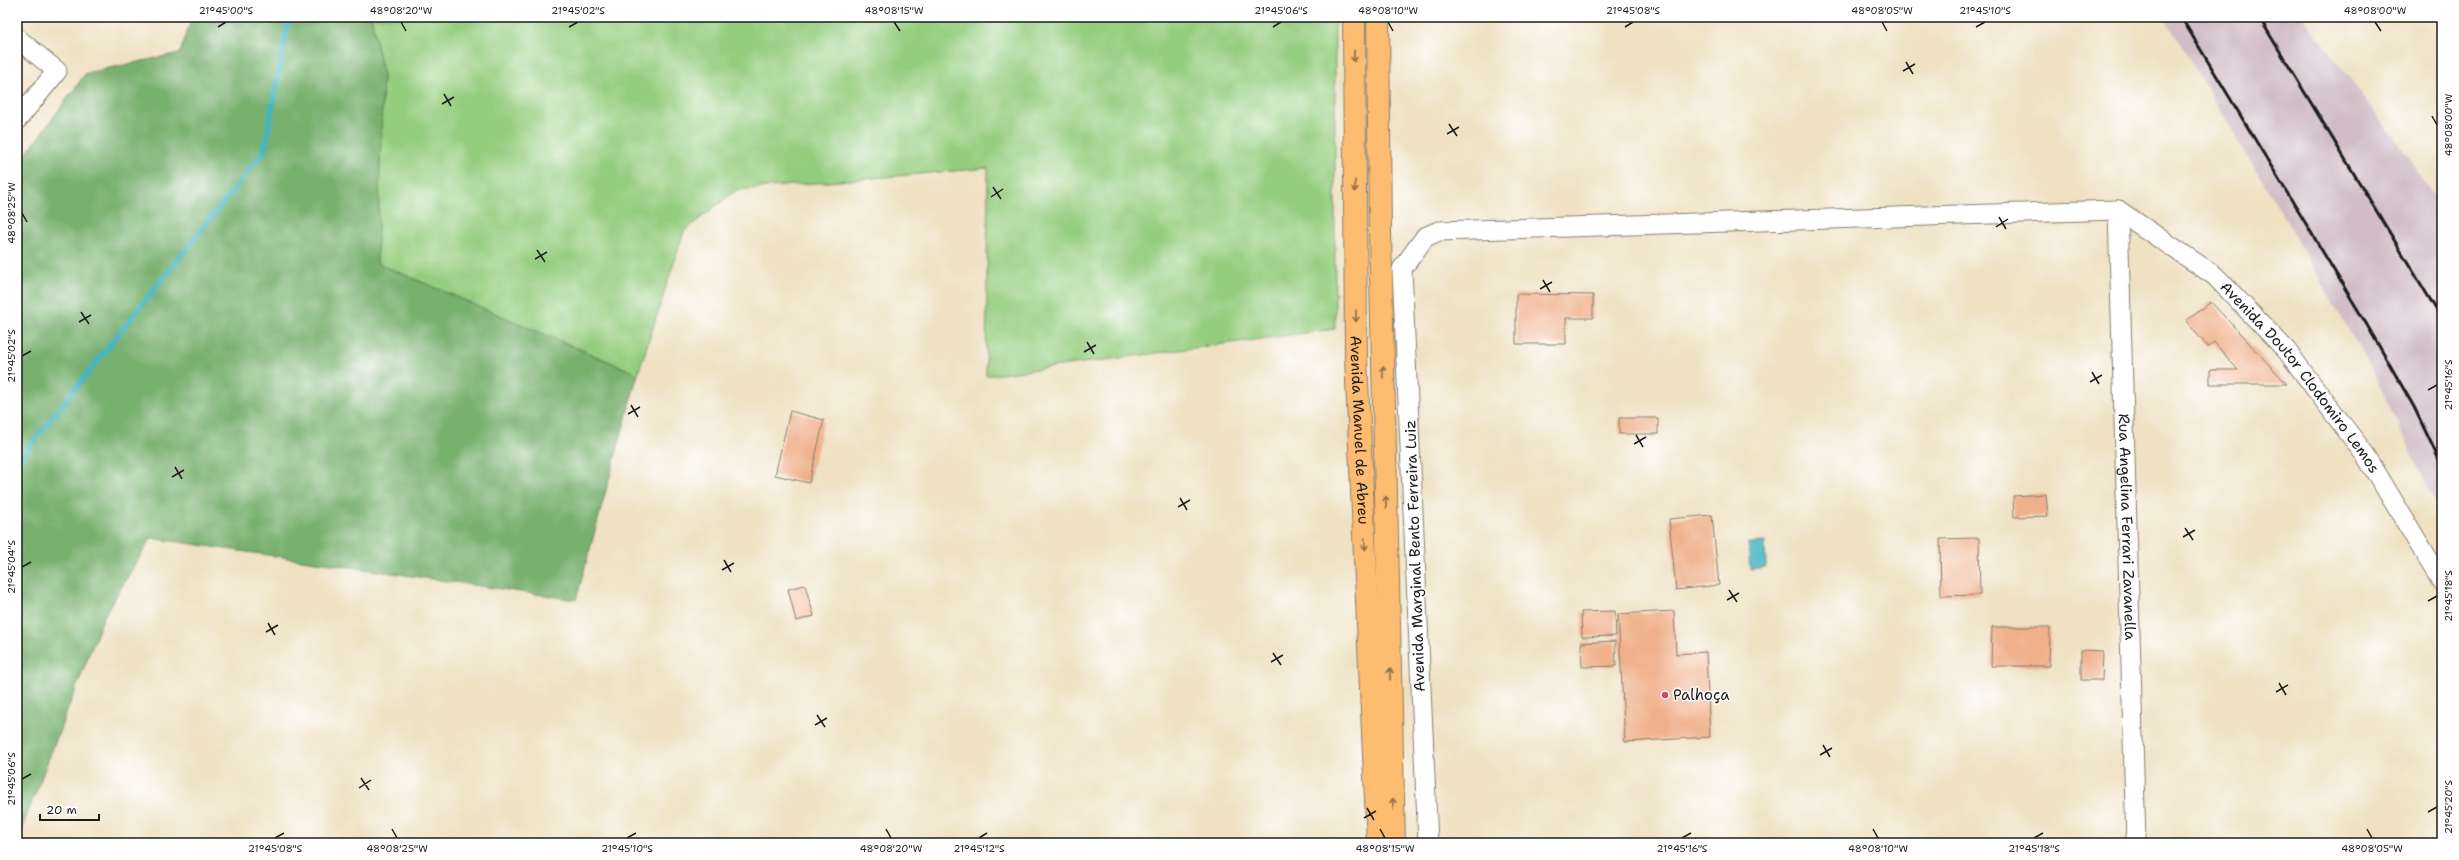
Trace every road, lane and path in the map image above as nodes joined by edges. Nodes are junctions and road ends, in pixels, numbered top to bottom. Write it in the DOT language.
graph roads {
  1 [pos="1354,17"];
  2 [pos="1378,17"];
  3 [pos="17,38"];
  4 [pos="17,120"];
  5 [pos="2118,210"];
  6 [pos="2442,582"];
  7 [pos="1378,843"];
  8 [pos="1394,843"];
  9 [pos="1428,843"];
  10 [pos="2136,843"];
  1 -- 7 [label="main road, Avenida Manuel de Abreu, one-way"];
  8 -- 2 [label="main road, Avenida Manuel de Abreu, one-way"];
  3 -- 4 [label="street"];
  5 -- 6 [label="street, Avenida Doutor Clodomiro Lemos"];
  5 -- 9 [label="street, Avenida Marginal Bento Ferreira Luiz"];
  5 -- 10 [label="street, Rua Angelina Ferrari Zavanella"];
}
